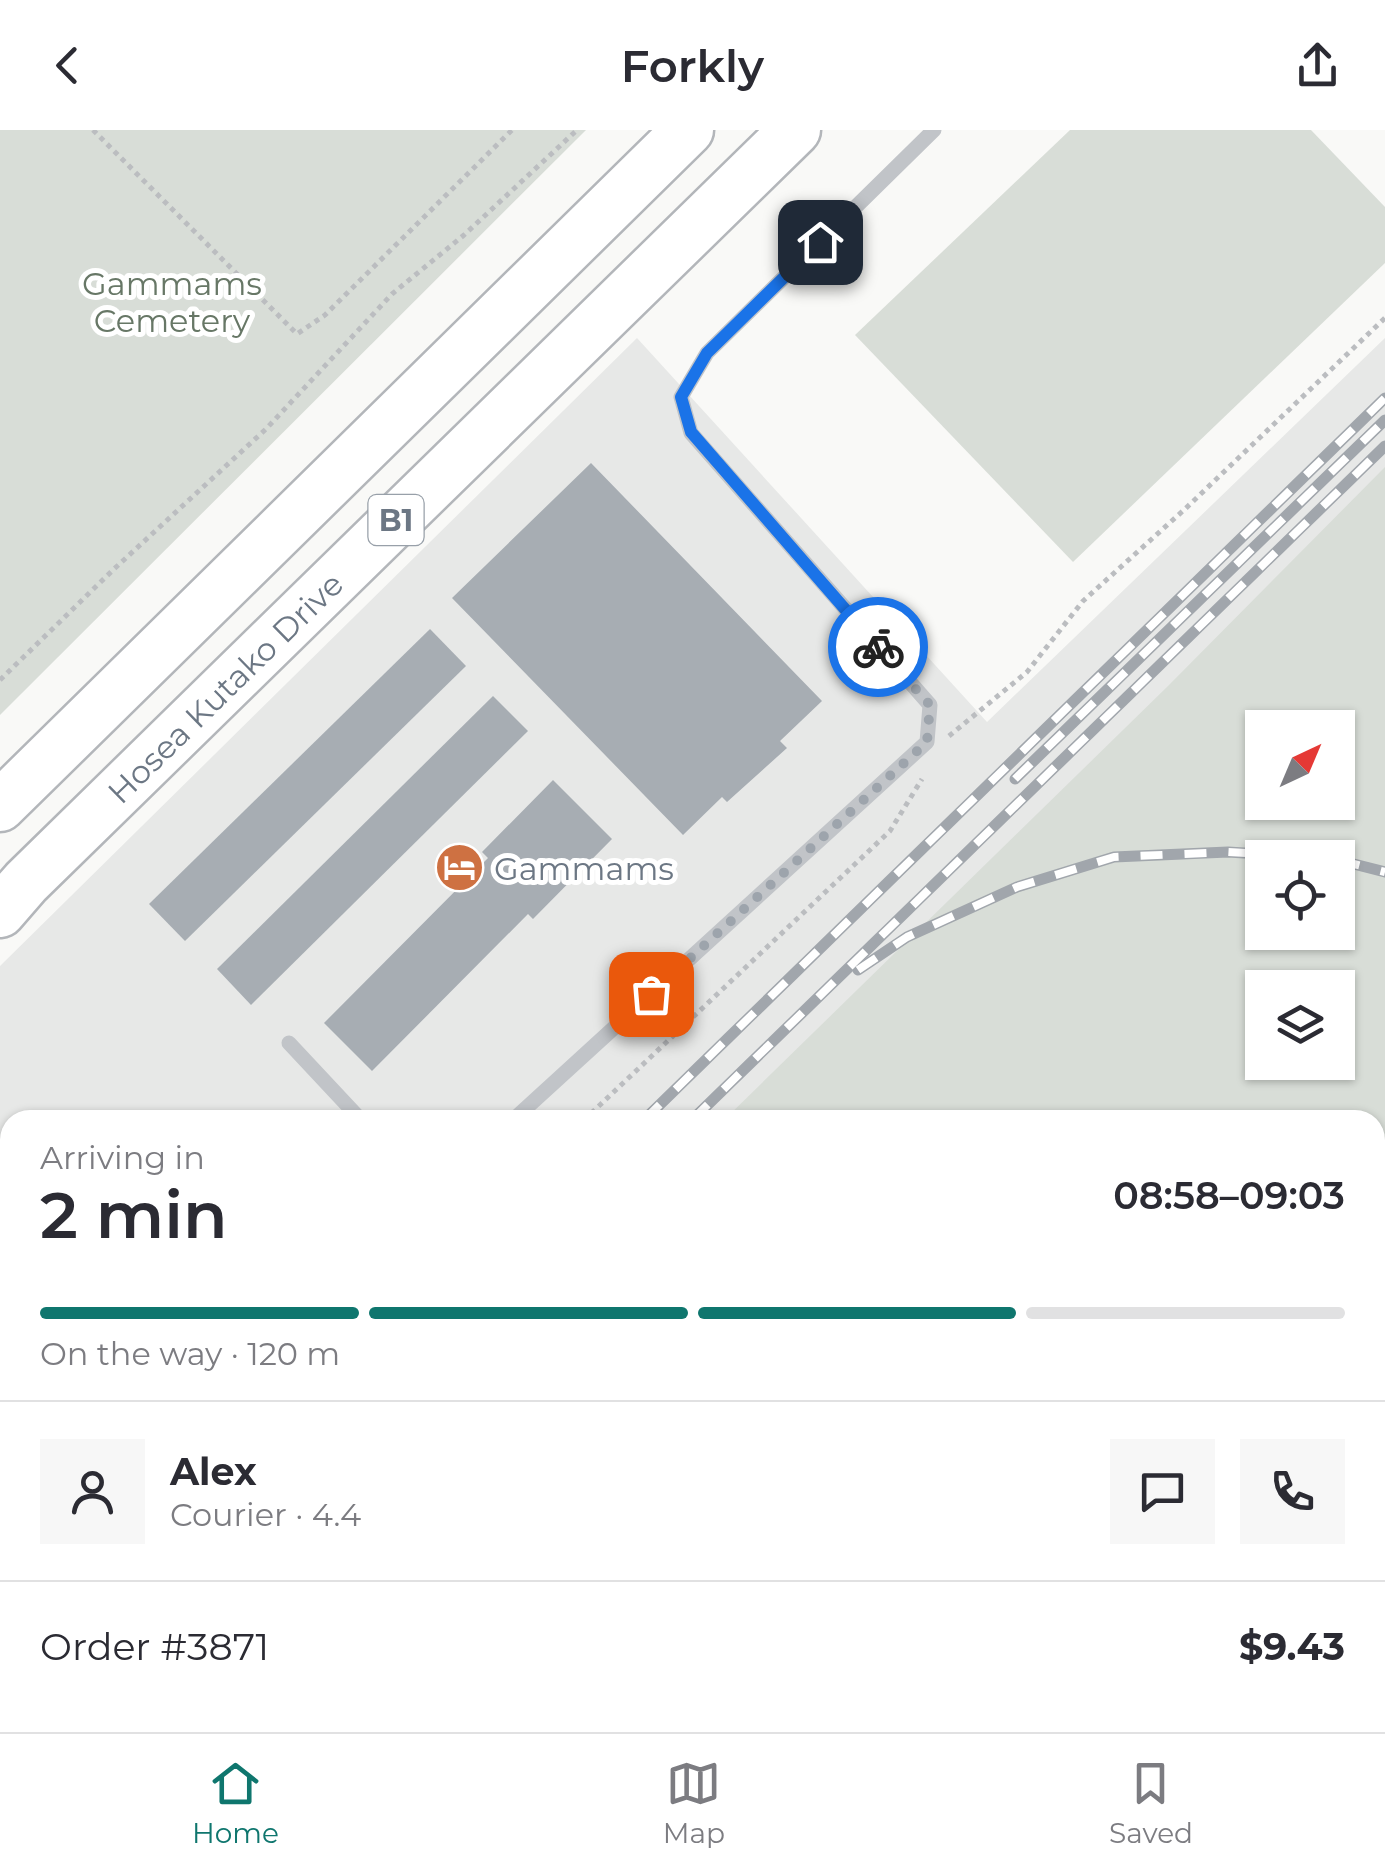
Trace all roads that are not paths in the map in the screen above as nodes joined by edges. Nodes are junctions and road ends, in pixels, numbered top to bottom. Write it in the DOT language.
graph roads {
  1 [pos="688,130"];
  2 [pos="795,130"];
  3 [pos="934,130"];
  4 [pos="0,806"];
  5 [pos="0,912"];
  6 [pos="289,1043"];
  7 [pos="352,1110"];
  8 [pos="525,1110"];
  1 -- 4 [label="main road, B1"];
  2 -- 5 [label="main road, Hosea Kutako Drive / B1"];
  3 -- 8 [label="lane"];
  6 -- 7 [label="lane"];
}
